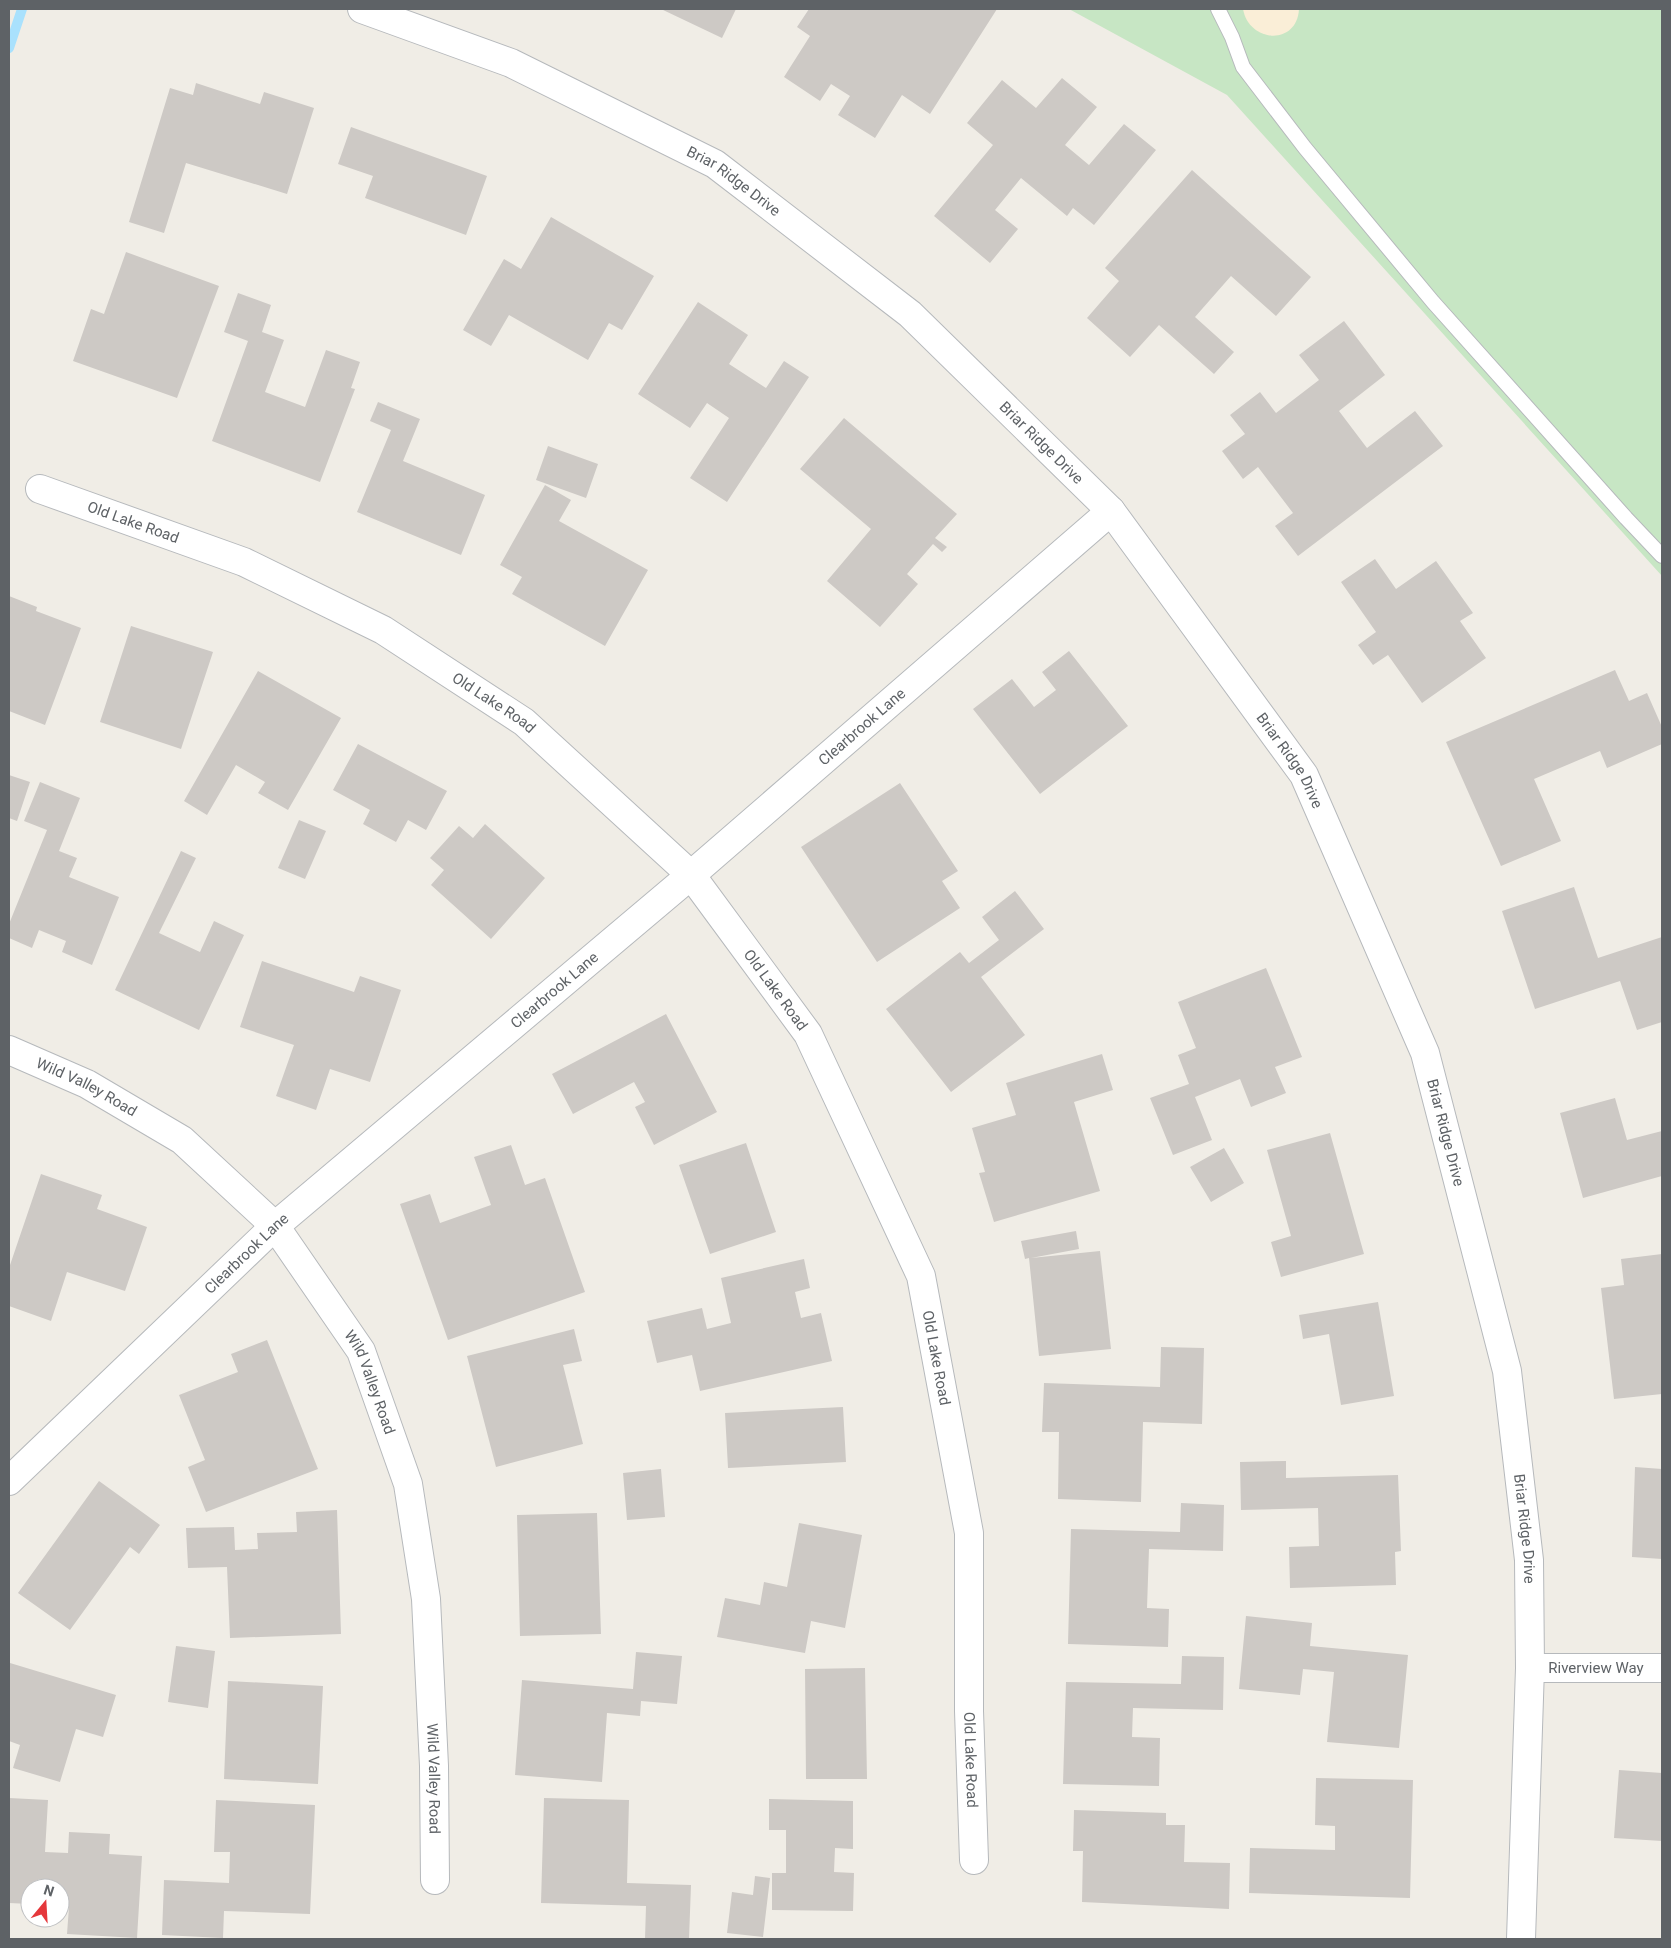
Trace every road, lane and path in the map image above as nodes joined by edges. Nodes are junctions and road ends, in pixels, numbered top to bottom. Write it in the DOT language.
graph roads {
  1 [pos="362,9"];
  2 [pos="1218,9"];
  3 [pos="40,489"];
  4 [pos="1111,510"];
  5 [pos="1662,556"];
  6 [pos="691,875"];
  7 [pos="9,1050"];
  8 [pos="275,1226"];
  9 [pos="9,1481"];
  10 [pos="1530,1668"];
  11 [pos="1662,1668"];
  12 [pos="974,1860"];
  13 [pos="435,1880"];
  14 [pos="1521,1939"];
  1 -- 4 [label="street, Briar Ridge Drive"];
  2 -- 5 [label="lane"];
  3 -- 6 [label="street, Old Lake Road"];
  4 -- 6 [label="street, Clearbrook Lane"];
  4 -- 10 [label="street, Briar Ridge Drive"];
  6 -- 8 [label="street, Clearbrook Lane"];
  6 -- 12 [label="street, Old Lake Road"];
  7 -- 8 [label="street, Wild Valley Road"];
  8 -- 9 [label="street, Clearbrook Lane"];
  8 -- 13 [label="street, Wild Valley Road"];
  10 -- 11 [label="street, Riverview Way"];
  10 -- 14 [label="street, Briar Ridge Drive"];
}
